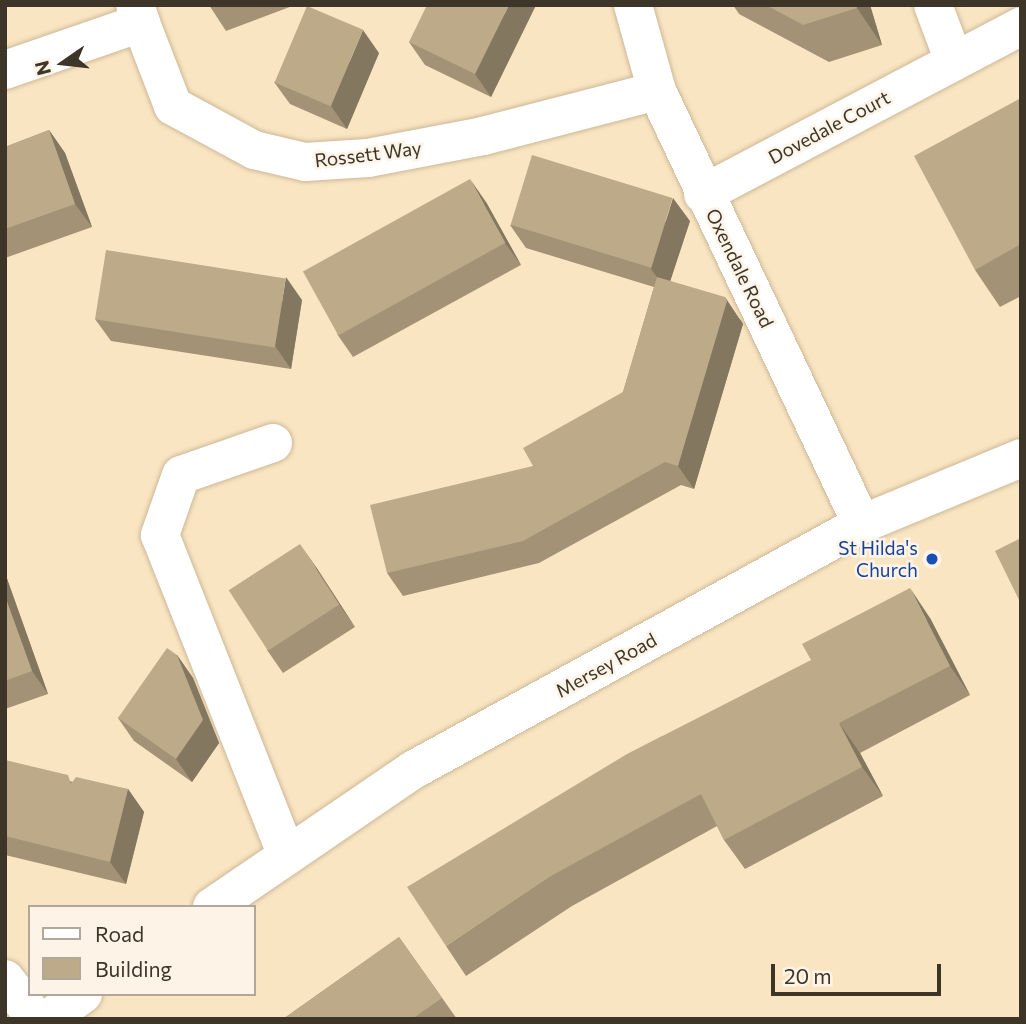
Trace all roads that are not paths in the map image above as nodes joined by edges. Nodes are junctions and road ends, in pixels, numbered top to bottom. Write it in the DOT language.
graph roads {
  1 [pos="634,5"];
  2 [pos="933,5"];
  3 [pos="138,14"];
  4 [pos="1021,26"];
  5 [pos="954,61"];
  6 [pos="5,70"];
  7 [pos="657,91"];
  8 [pos="703,194"];
  9 [pos="273,443"];
  10 [pos="1021,458"];
  11 [pos="862,524"];
  12 [pos="286,856"];
  13 [pos="215,905"];
  14 [pos="5,979"];
  15 [pos="80,996"];
  16 [pos="36,1019"];
  17 [pos="48,1019"];
  1 -- 7 [label="street, Oxendale Road"];
  2 -- 5 [label="street"];
  3 -- 6 [label="street"];
  3 -- 7 [label="street, Rossett Way"];
  4 -- 5 [label="street, Dovedale Court"];
  5 -- 8 [label="street, Dovedale Court"];
  7 -- 8 [label="street, Oxendale Road"];
  8 -- 11 [label="street, Oxendale Road"];
  9 -- 12 [label="street"];
  10 -- 11 [label="street, Mersey Road"];
  11 -- 12 [label="street, Mersey Road"];
  12 -- 13 [label="street, Mersey Road"];
  14 -- 16 [label="street"];
  15 -- 17 [label="street"];
}
